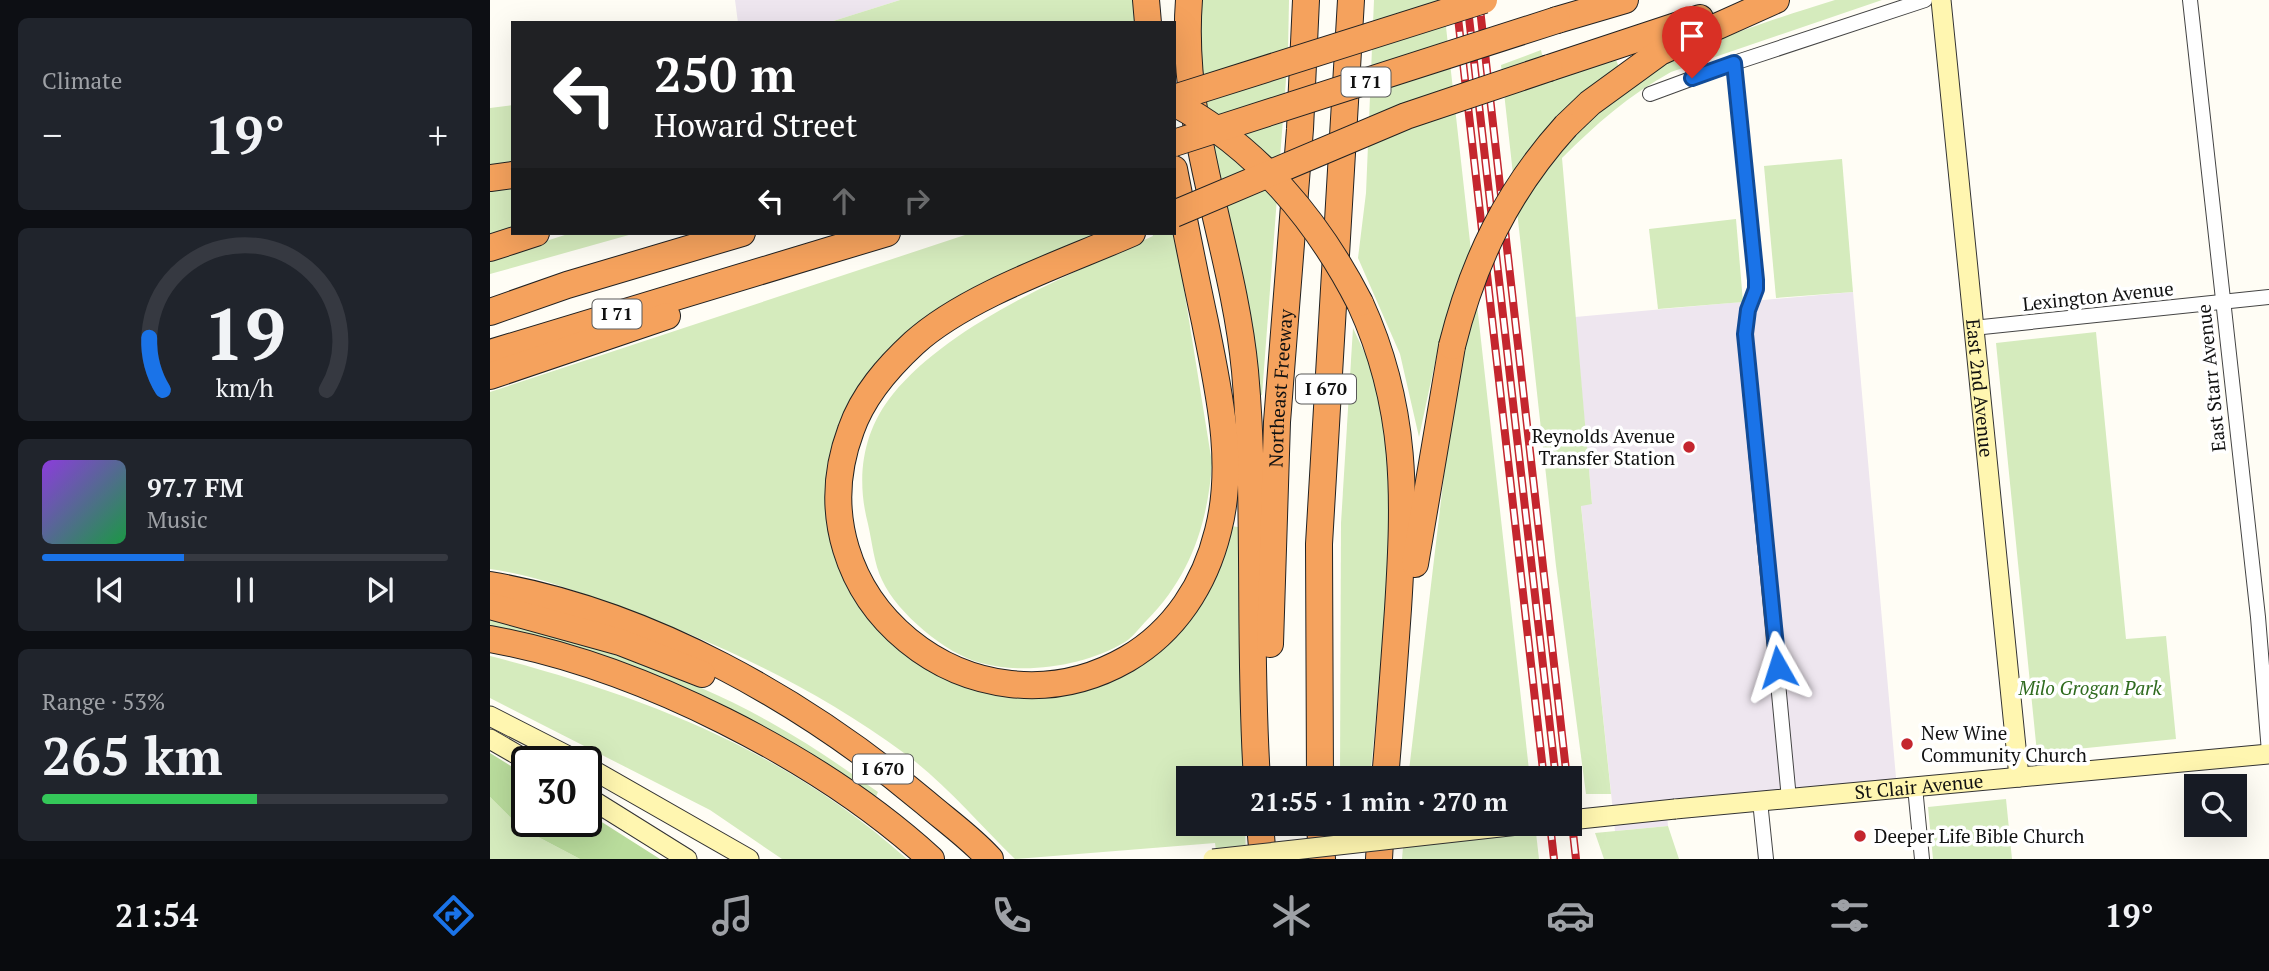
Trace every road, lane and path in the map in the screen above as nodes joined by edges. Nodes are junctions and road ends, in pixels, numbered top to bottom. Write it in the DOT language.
graph roads {
  1 [pos="1146,0"];
  2 [pos="1189,0"];
  3 [pos="1306,0"];
  4 [pos="1351,0"];
  5 [pos="1484,0"];
  6 [pos="1625,0"];
  7 [pos="1763,0"];
  8 [pos="1776,0"];
  9 [pos="1925,0"];
  10 [pos="1941,0"];
  11 [pos="2190,0"];
  12 [pos="1149,21"];
  13 [pos="1734,63"];
  14 [pos="1650,94"];
  15 [pos="1176,99"];
  16 [pos="1176,101"];
  17 [pos="1176,141"];
  18 [pos="511,175"];
  19 [pos="490,178"];
  20 [pos="1176,179"];
  21 [pos="1176,213"];
  22 [pos="530,235"];
  23 [pos="736,235"];
  24 [pos="881,235"];
  25 [pos="1127,235"];
  26 [pos="490,248"];
  27 [pos="745,277"];
  28 [pos="567,285"];
  29 [pos="490,296"];
  30 [pos="2269,297"];
  31 [pos="2221,303"];
  32 [pos="490,312"];
  33 [pos="1973,328"];
  34 [pos="490,353"];
  35 [pos="490,376"];
  36 [pos="490,585"];
  37 [pos="490,606"];
  38 [pos="490,639"];
  39 [pos="1392,690"];
  40 [pos="776,698"];
  41 [pos="490,716"];
  42 [pos="490,739"];
  43 [pos="549,746"];
  44 [pos="511,751"];
  45 [pos="2269,753"];
  46 [pos="1257,766"];
  47 [pos="1268,766"];
  48 [pos="1320,766"];
  49 [pos="1386,766"];
  50 [pos="602,775"];
  51 [pos="2019,777"];
  52 [pos="1914,787"];
  53 [pos="1789,799"];
  54 [pos="1760,802"];
  55 [pos="602,806"];
  56 [pos="1582,819"];
  57 [pos="1262,836"];
  58 [pos="1266,836"];
  59 [pos="1321,836"];
  60 [pos="1380,836"];
  61 [pos="1420,836"];
  62 [pos="986,855"];
  63 [pos="928,856"];
  64 [pos="687,859"];
  65 [pos="749,859"];
  66 [pos="1213,859"];
  67 [pos="1265,859"];
  68 [pos="1322,859"];
  69 [pos="1379,859"];
  70 [pos="1766,859"];
  71 [pos="1922,859"];
  1 -- 12 [label="highway"];
  2 -- 46 [label="highway"];
  3 -- 47 [label="highway, Northeast Freeway"];
  4 -- 48 [label="highway, I 670"];
  5 -- 15 [label="highway, I 71, bridge"];
  6 -- 17 [label="highway, I 71, bridge"];
  7 -- 21 [label="highway, bridge"];
  8 -- 39 [label="highway, bridge"];
  9 -- 13 [label="street"];
  10 -- 33 [label="street, East 2nd Avenue"];
  11 -- 31 [label="street, East Starr Avenue"];
  13 -- 14 [label="street"];
  13 -- 53 [label="street"];
  16 -- 39 [label="highway, bridge"];
  18 -- 19 [label="highway"];
  20 -- 25 [label="highway"];
  22 -- 26 [label="highway"];
  23 -- 28 [label="highway, I 71"];
  24 -- 27 [label="highway, I 71"];
  27 -- 34 [label="highway, I 71"];
  27 -- 35 [label="highway"];
  28 -- 29 [label="highway"];
  28 -- 32 [label="highway, I 71"];
  30 -- 31 [label="street, Lexington Avenue"];
  31 -- 33 [label="street, Lexington Avenue"];
  31 -- 45 [label="street, East Starr Avenue"];
  33 -- 51 [label="street, East 2nd Avenue"];
  36 -- 40 [label="highway, I 670"];
  37 -- 40 [label="highway"];
  38 -- 63 [label="highway"];
  39 -- 49 [label="highway"];
  40 -- 62 [label="highway, I 670"];
  41 -- 43 [label="street"];
  42 -- 44 [label="street"];
  45 -- 51 [label="street, St Clair Avenue"];
  50 -- 65 [label="street"];
  51 -- 52 [label="street, St Clair Avenue"];
  52 -- 53 [label="street, St Clair Avenue"];
  52 -- 71 [label="street"];
  53 -- 54 [label="street, St Clair Avenue"];
  54 -- 56 [label="street, St Clair Avenue, bridge"];
  54 -- 70 [label="street"];
  55 -- 64 [label="street"];
  57 -- 67 [label="highway"];
  58 -- 67 [label="highway"];
  59 -- 68 [label="highway"];
  60 -- 69 [label="highway"];
  61 -- 66 [label="street, bridge"];
}
